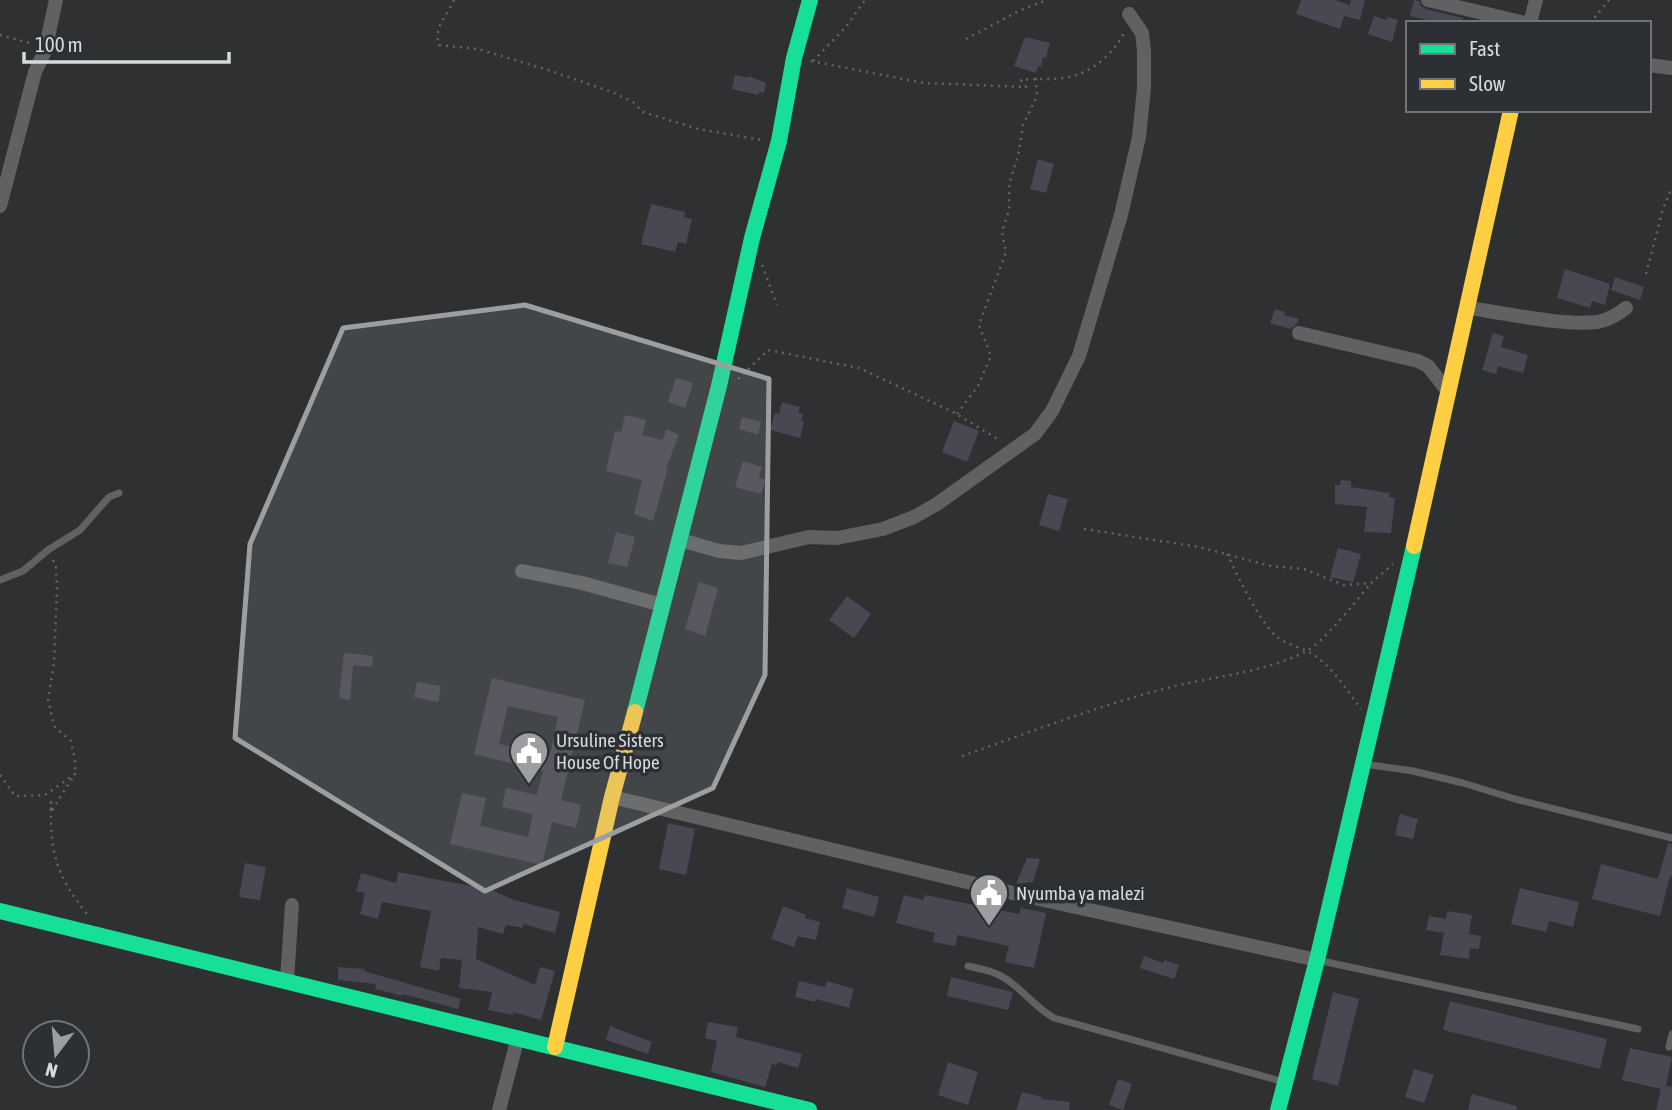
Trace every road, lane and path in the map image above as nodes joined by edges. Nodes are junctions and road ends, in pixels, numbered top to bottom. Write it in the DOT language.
graph roads {
  1 [pos="56,0"];
  2 [pos="454,0"];
  3 [pos="810,0"];
  4 [pos="865,0"];
  5 [pos="1047,0"];
  6 [pos="1428,0"];
  7 [pos="1536,0"];
  8 [pos="1609,0"];
  9 [pos="1129,14"];
  10 [pos="1519,21"];
  11 [pos="1529,21"];
  12 [pos="1592,21"];
  13 [pos="0,35"];
  14 [pos="966,39"];
  15 [pos="46,51"];
  16 [pos="794,58"];
  17 [pos="813,62"];
  18 [pos="1651,65"];
  19 [pos="1672,68"];
  20 [pos="1036,78"];
  21 [pos="1511,112"];
  22 [pos="779,141"];
  23 [pos="1672,187"];
  24 [pos="0,205"];
  25 [pos="761,260"];
  26 [pos="1646,274"];
  27 [pos="777,305"];
  28 [pos="1468,308"];
  29 [pos="1626,308"];
  30 [pos="1299,333"];
  31 [pos="719,386"];
  32 [pos="1449,393"];
  33 [pos="957,414"];
  34 [pos="1014,450"];
  35 [pos="119,494"];
  36 [pos="1084,529"];
  37 [pos="681,540"];
  38 [pos="48,551"];
  39 [pos="1413,551"];
  40 [pos="1226,553"];
  41 [pos="522,571"];
  42 [pos="0,580"];
  43 [pos="1371,583"];
  44 [pos="662,605"];
  45 [pos="1308,651"];
  46 [pos="1363,712"];
  47 [pos="962,756"];
  48 [pos="1364,764"];
  49 [pos="75,774"];
  50 [pos="0,775"];
  51 [pos="612,797"];
  52 [pos="1672,838"];
  53 [pos="292,905"];
  54 [pos="0,911"];
  55 [pos="90,918"];
  56 [pos="1317,960"];
  57 [pos="968,966"];
  58 [pos="287,980"];
  59 [pos="1638,1029"];
  60 [pos="1672,1034"];
  61 [pos="518,1037"];
  62 [pos="555,1047"];
  63 [pos="1669,1047"];
  64 [pos="1284,1082"];
  65 [pos="499,1110"];
  66 [pos="810,1110"];
  67 [pos="1278,1110"];
  1 -- 15 [label="street"];
  2 -- 22 [label="path"];
  3 -- 16 [label="street"];
  4 -- 17 [label="path"];
  5 -- 14 [label="path"];
  6 -- 10 [label="street"];
  7 -- 11 [label="street"];
  8 -- 12 [label="path"];
  9 -- 20 [label="path"];
  9 -- 34 [label="street"];
  13 -- 15 [label="path"];
  15 -- 24 [label="street"];
  16 -- 17 [label="path"];
  16 -- 22 [label="street"];
  17 -- 20 [label="path"];
  18 -- 19 [label="street"];
  20 -- 33 [label="path"];
  21 -- 28 [label="street"];
  22 -- 31 [label="street"];
  23 -- 26 [label="path"];
  25 -- 27 [label="path"];
  28 -- 29 [label="street"];
  28 -- 32 [label="street"];
  30 -- 32 [label="street"];
  31 -- 33 [label="path"];
  31 -- 37 [label="street"];
  32 -- 39 [label="street"];
  33 -- 34 [label="path"];
  34 -- 37 [label="street"];
  35 -- 38 [label="lane"];
  36 -- 40 [label="path"];
  37 -- 44 [label="street"];
  38 -- 42 [label="lane"];
  38 -- 49 [label="path"];
  39 -- 43 [label="path"];
  39 -- 48 [label="street"];
  40 -- 43 [label="path"];
  40 -- 45 [label="path"];
  41 -- 44 [label="street"];
  43 -- 45 [label="path"];
  44 -- 51 [label="street"];
  45 -- 46 [label="path"];
  45 -- 47 [label="path"];
  48 -- 52 [label="lane"];
  48 -- 56 [label="street"];
  49 -- 50 [label="path"];
  49 -- 55 [label="path"];
  51 -- 56 [label="street"];
  51 -- 62 [label="street"];
  53 -- 58 [label="street"];
  54 -- 58 [label="street"];
  56 -- 59 [label="lane"];
  56 -- 64 [label="street"];
  57 -- 64 [label="lane"];
  58 -- 61 [label="street"];
  60 -- 63 [label="lane"];
  61 -- 62 [label="street"];
  61 -- 65 [label="street"];
  62 -- 66 [label="street"];
  64 -- 67 [label="street"];
}
